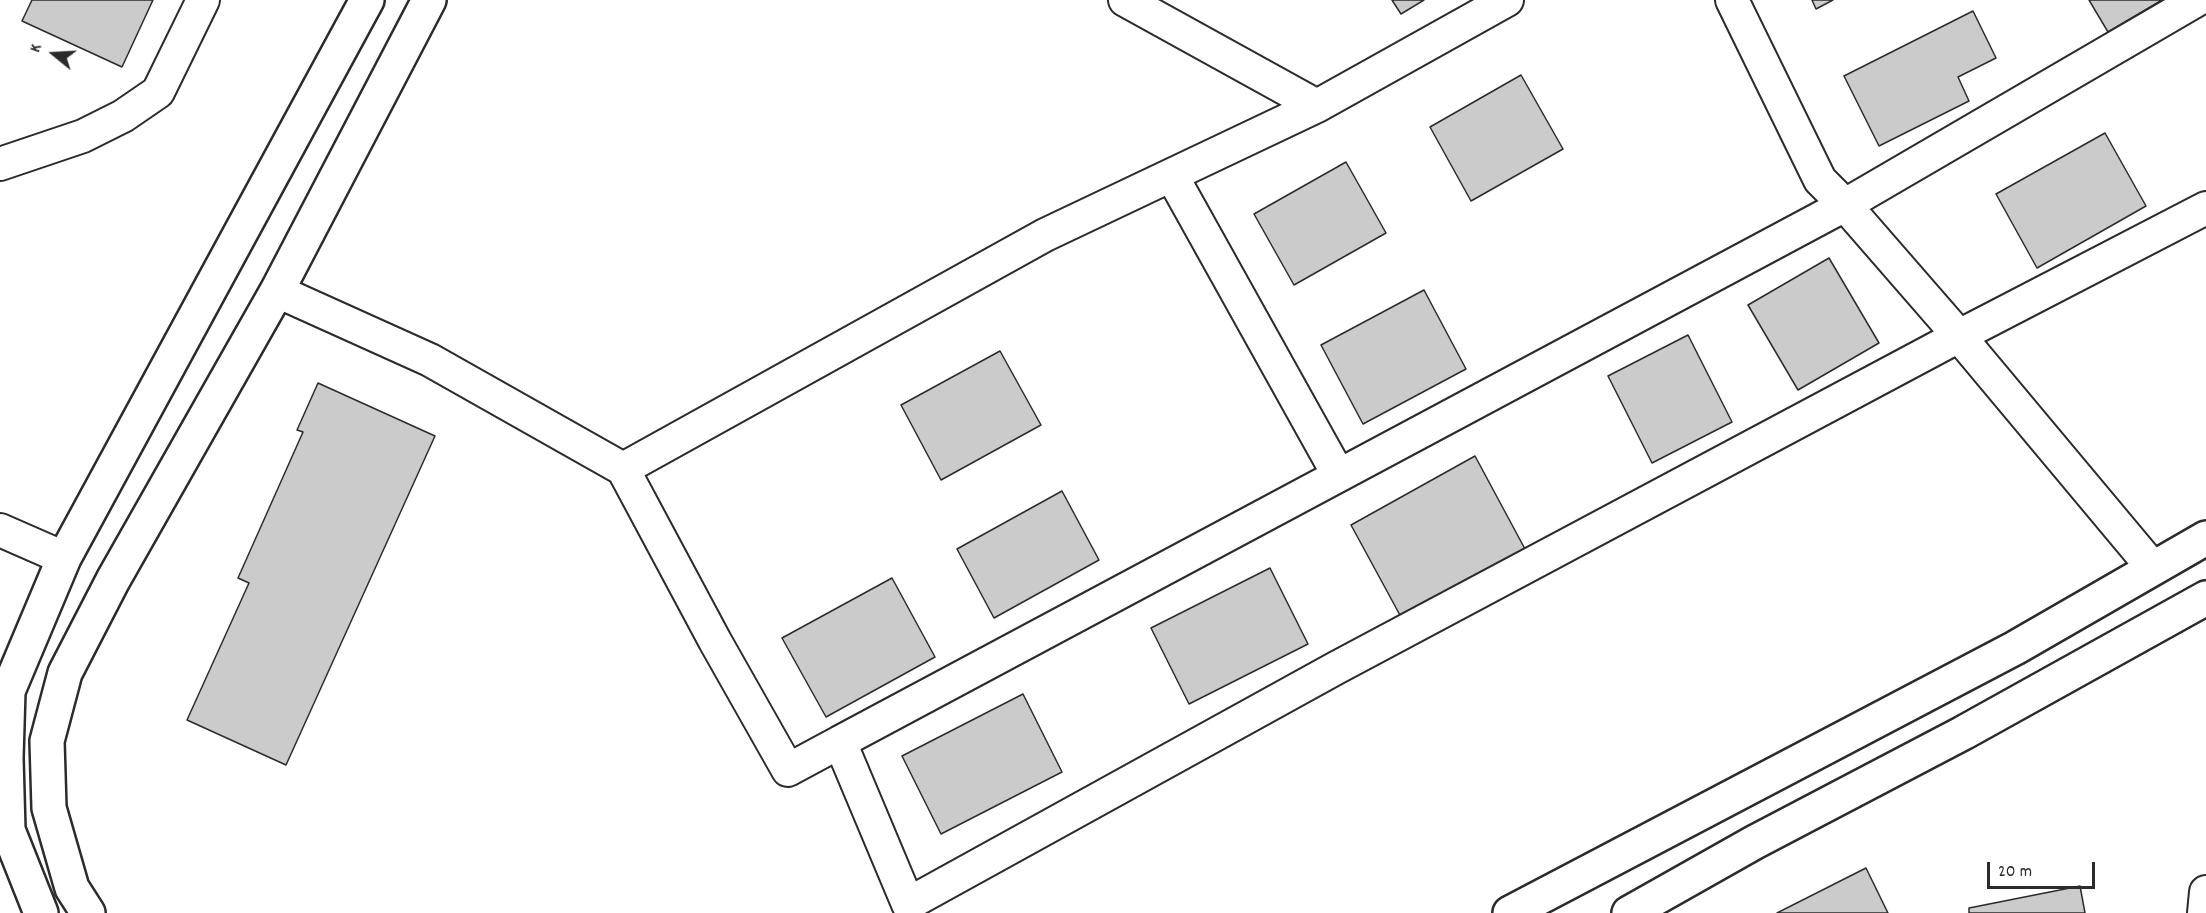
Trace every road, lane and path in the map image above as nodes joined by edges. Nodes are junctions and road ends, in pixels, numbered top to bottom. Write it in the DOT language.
graph roads {
  1 [pos="203,0"];
  2 [pos="367,0"];
  3 [pos="429,0"];
  4 [pos="1125,0"];
  5 [pos="1507,0"];
  6 [pos="1732,0"];
  7 [pos="2197,0"];
  8 [pos="1317,106"];
  9 [pos="0,164"];
  10 [pos="1172,176"];
  11 [pos="1845,205"];
  12 [pos="2206,208"];
  13 [pos="278,291"];
  14 [pos="1959,336"];
  15 [pos="623,469"];
  16 [pos="1338,474"];
  17 [pos="0,530"];
  18 [pos="2206,538"];
  19 [pos="64,558"];
  20 [pos="2153,568"];
  21 [pos="2206,599"];
  22 [pos="840,742"];
  23 [pos="3,757"];
  24 [pos="2206,892"];
  25 [pos="40,913"];
  26 [pos="88,913"];
  27 [pos="1510,913"];
  28 [pos="1629,913"];
  29 [pos="2204,913"];
  1 -- 9 [label="street"];
  2 -- 19 [label="main road"];
  3 -- 13 [label="main road"];
  4 -- 8 [label="street"];
  5 -- 8 [label="street"];
  6 -- 11 [label="street"];
  7 -- 11 [label="street"];
  8 -- 10 [label="street"];
  10 -- 15 [label="street"];
  10 -- 16 [label="street"];
  11 -- 14 [label="street"];
  11 -- 16 [label="street"];
  12 -- 14 [label="street"];
  13 -- 15 [label="street"];
  13 -- 26 [label="main road"];
  14 -- 20 [label="street"];
  14 -- 22 [label="street"];
  15 -- 22 [label="street"];
  16 -- 22 [label="street"];
  17 -- 19 [label="street"];
  18 -- 20 [label="main road"];
  19 -- 23 [label="main road"];
  20 -- 27 [label="main road"];
  21 -- 28 [label="main road"];
  23 -- 25 [label="main road"];
  24 -- 29 [label="street"];
}
